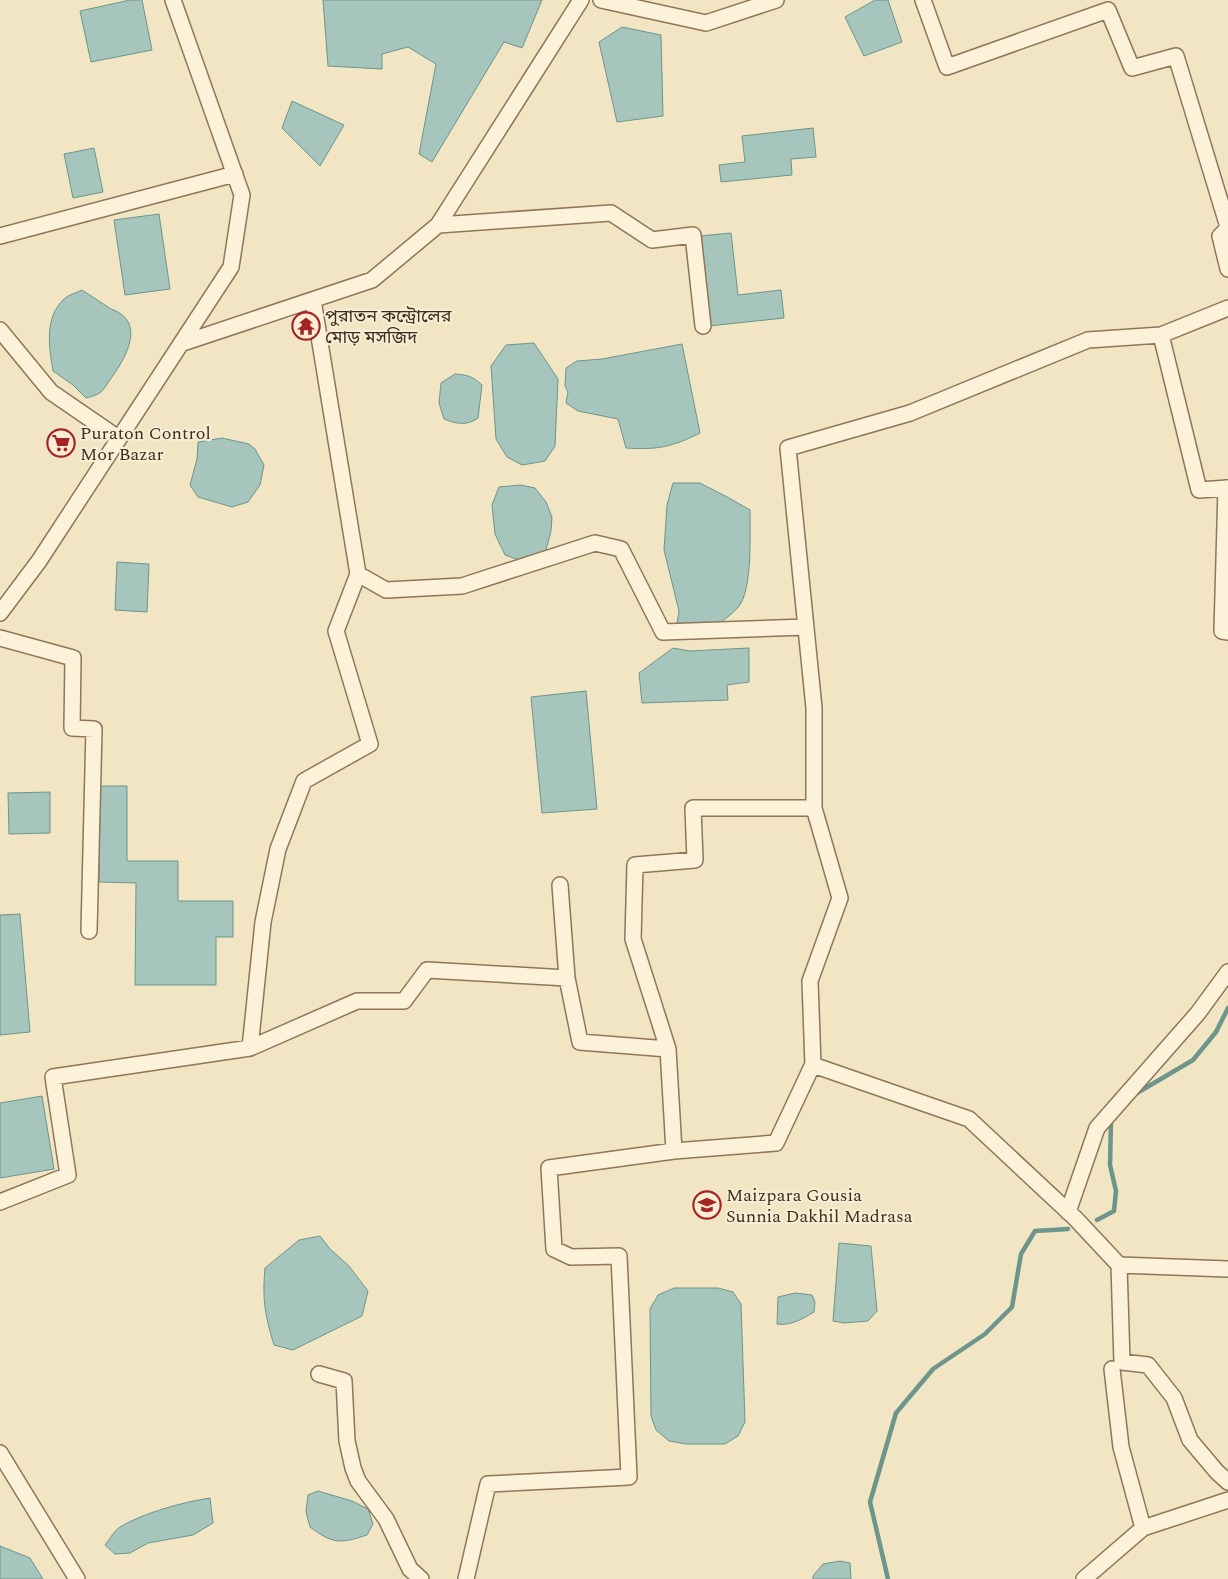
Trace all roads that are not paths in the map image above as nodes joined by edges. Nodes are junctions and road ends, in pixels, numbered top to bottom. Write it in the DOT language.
graph roads {
  1 [pos="173,0"];
  2 [pos="581,0"];
  3 [pos="601,0"];
  4 [pos="776,0"];
  5 [pos="923,0"];
  6 [pos="235,174"];
  7 [pos="438,225"];
  8 [pos="1228,228"];
  9 [pos="0,236"];
  10 [pos="1228,269"];
  11 [pos="314,300"];
  12 [pos="1228,308"];
  13 [pos="703,326"];
  14 [pos="0,330"];
  15 [pos="1161,335"];
  16 [pos="183,343"];
  17 [pos="118,438"];
  18 [pos="1227,488"];
  19 [pos="358,574"];
  20 [pos="0,613"];
  21 [pos="806,628"];
  22 [pos="1228,632"];
  23 [pos="0,638"];
  24 [pos="814,808"];
  25 [pos="560,884"];
  26 [pos="89,931"];
  27 [pos="1228,972"];
  28 [pos="567,978"];
  29 [pos="250,1048"];
  30 [pos="668,1049"];
  31 [pos="813,1064"];
  32 [pos="674,1150"];
  33 [pos="0,1202"];
  34 [pos="1068,1212"];
  35 [pos="1119,1266"];
  36 [pos="1228,1269"];
  37 [pos="1112,1369"];
  38 [pos="319,1374"];
  39 [pos="0,1453"];
  40 [pos="1228,1482"];
  41 [pos="1228,1500"];
  42 [pos="1143,1528"];
  43 [pos="77,1579"];
  44 [pos="420,1579"];
  45 [pos="466,1579"];
  46 [pos="1084,1579"];
  1 -- 6 [label="street"];
  2 -- 7 [label="street"];
  3 -- 4 [label="street"];
  5 -- 8 [label="street"];
  6 -- 9 [label="street"];
  6 -- 16 [label="street"];
  7 -- 11 [label="street"];
  7 -- 13 [label="street"];
  8 -- 10 [label="street"];
  11 -- 16 [label="street"];
  11 -- 19 [label="street"];
  12 -- 15 [label="street"];
  14 -- 17 [label="street"];
  15 -- 18 [label="street"];
  15 -- 21 [label="street"];
  16 -- 17 [label="street"];
  17 -- 20 [label="street"];
  18 -- 22 [label="street"];
  19 -- 21 [label="street"];
  19 -- 29 [label="street"];
  21 -- 24 [label="street"];
  23 -- 26 [label="street"];
  24 -- 30 [label="street"];
  24 -- 31 [label="street"];
  25 -- 28 [label="street"];
  27 -- 34 [label="street"];
  28 -- 29 [label="street"];
  28 -- 30 [label="street"];
  29 -- 33 [label="street"];
  30 -- 32 [label="street"];
  31 -- 32 [label="street"];
  31 -- 34 [label="street"];
  32 -- 45 [label="street"];
  34 -- 35 [label="street"];
  35 -- 36 [label="street"];
  35 -- 40 [label="street"];
  37 -- 42 [label="street"];
  38 -- 44 [label="street"];
  39 -- 43 [label="street"];
  41 -- 42 [label="street"];
  42 -- 46 [label="street"];
}
